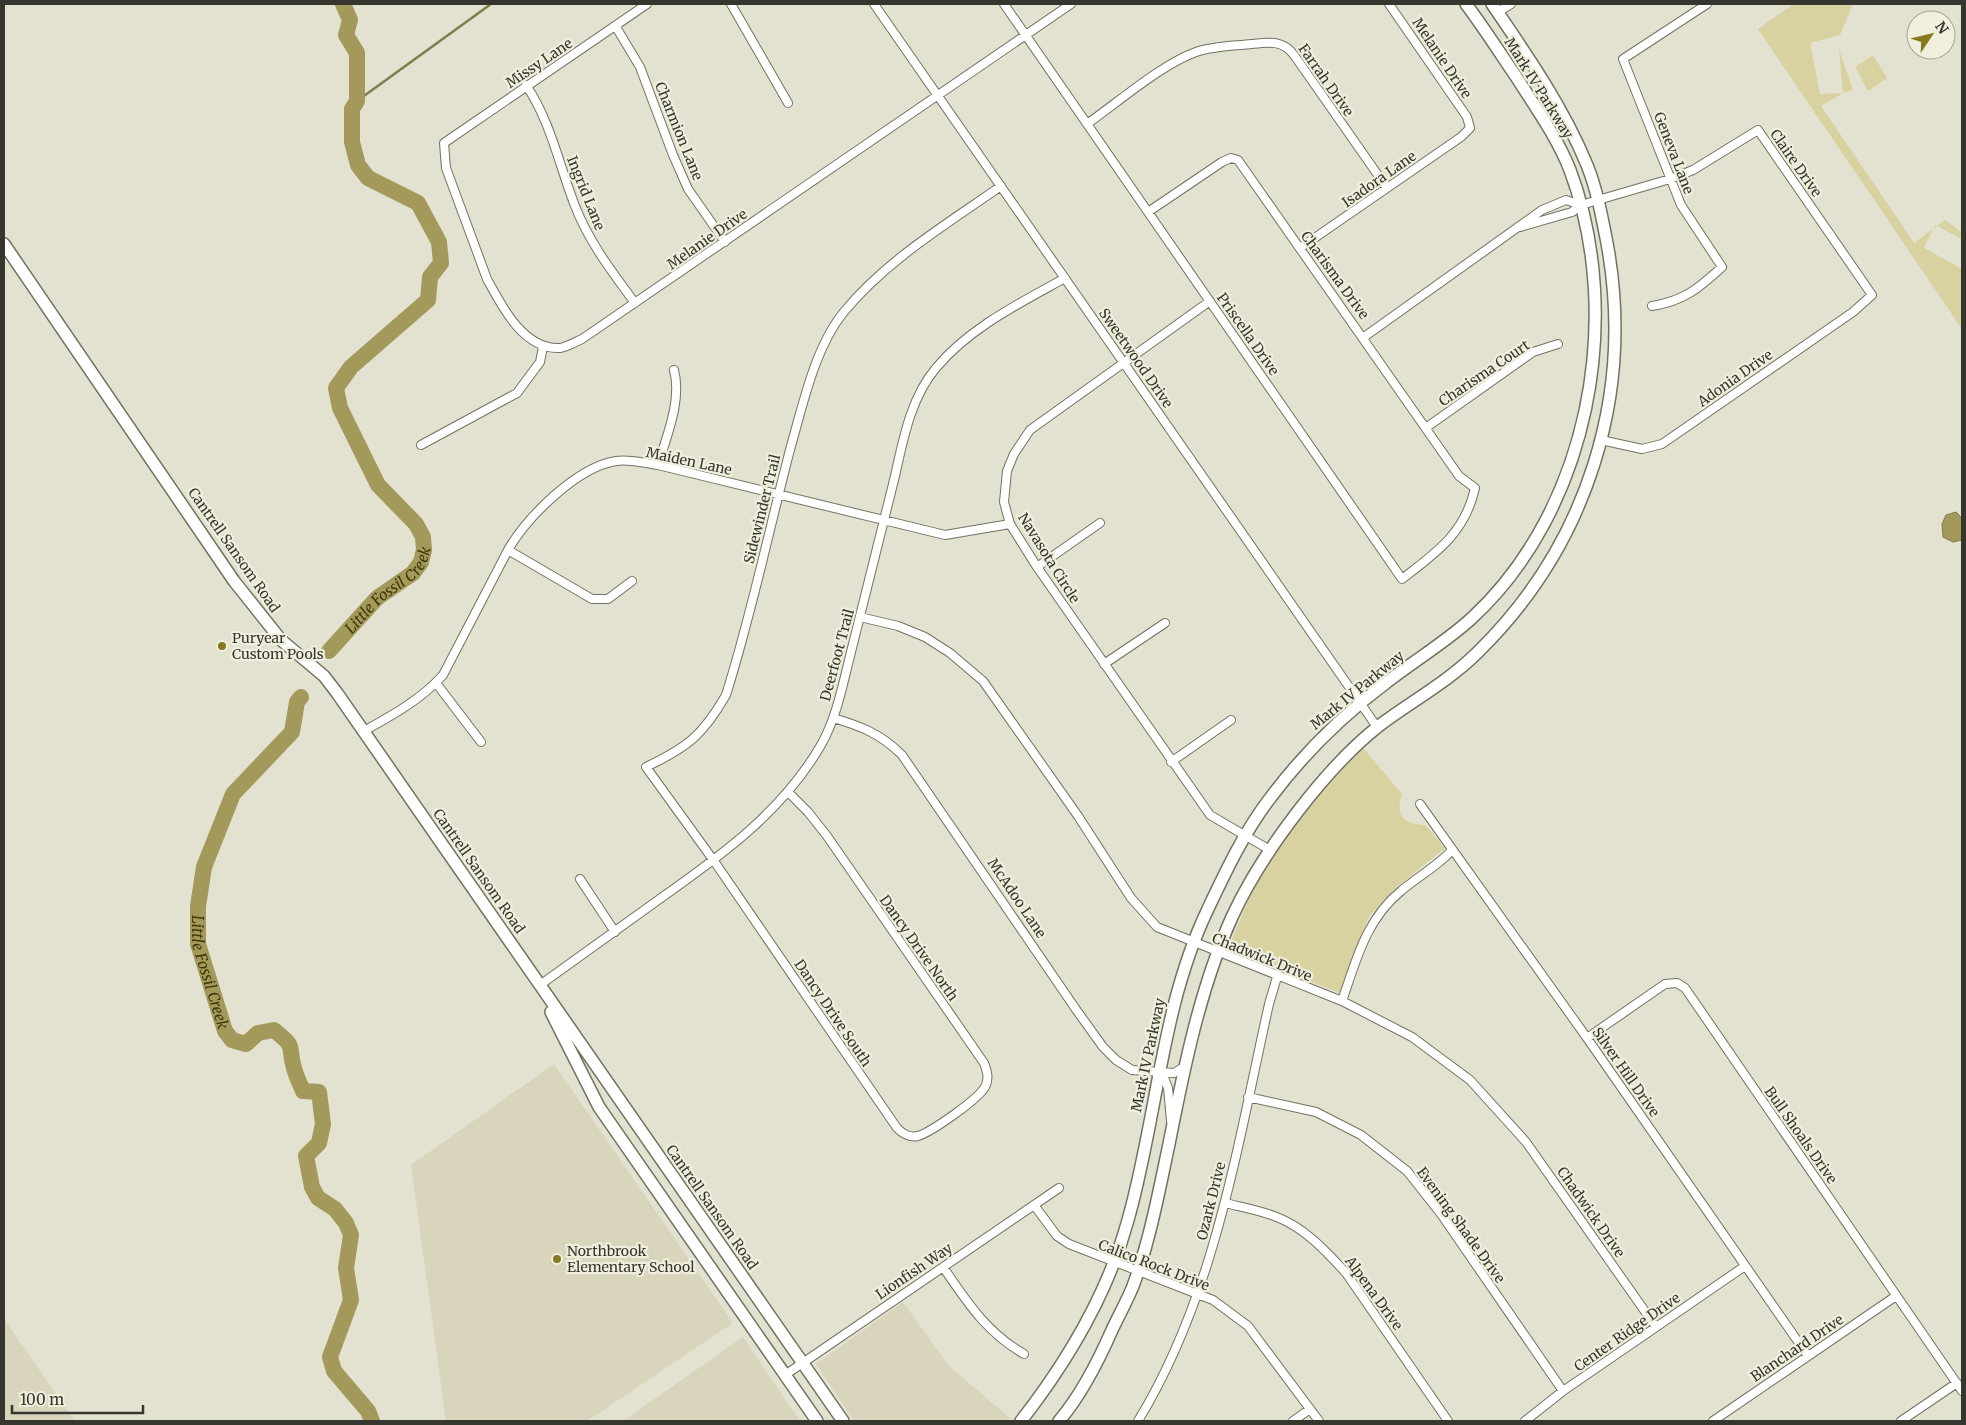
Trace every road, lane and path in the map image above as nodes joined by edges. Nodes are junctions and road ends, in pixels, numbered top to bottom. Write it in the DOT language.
graph roads {
  1 [pos="647,4"];
  2 [pos="731,4"];
  3 [pos="874,4"];
  4 [pos="1004,4"];
  5 [pos="1071,4"];
  6 [pos="1389,4"];
  7 [pos="1466,4"];
  8 [pos="1511,4"];
  9 [pos="1707,4"];
  10 [pos="1495,8"];
  11 [pos="616,26"];
  12 [pos="1026,35"];
  13 [pos="526,85"];
  14 [pos="938,95"];
  15 [pos="788,103"];
  16 [pos="1088,124"];
  17 [pos="1470,128"];
  18 [pos="1670,179"];
  19 [pos="1001,186"];
  20 [pos="1387,188"];
  21 [pos="1599,201"];
  22 [pos="1580,205"];
  23 [pos="1148,212"];
  24 [pos="1520,226"];
  25 [pos="725,242"];
  26 [pos="4,244"];
  27 [pos="1300,248"];
  28 [pos="1065,278"];
  29 [pos="1872,296"];
  30 [pos="1210,301"];
  31 [pos="636,303"];
  32 [pos="1652,306"];
  33 [pos="1364,337"];
  34 [pos="1558,344"];
  35 [pos="543,347"];
  36 [pos="1124,363"];
  37 [pos="674,370"];
  38 [pos="1427,427"];
  39 [pos="1601,440"];
  40 [pos="421,445"];
  41 [pos="658,465"];
  42 [pos="1475,488"];
  43 [pos="778,495"];
  44 [pos="884,520"];
  45 [pos="1100,523"];
  46 [pos="1010,524"];
  47 [pos="508,550"];
  48 [pos="1037,567"];
  49 [pos="632,581"];
  50 [pos="860,617"];
  51 [pos="1165,623"];
  52 [pos="1104,664"];
  53 [pos="436,683"];
  54 [pos="1361,704"];
  55 [pos="833,718"];
  56 [pos="1231,720"];
  57 [pos="1377,727"];
  58 [pos="364,731"];
  59 [pos="481,742"];
  60 [pos="1171,762"];
  61 [pos="788,792"];
  62 [pos="1420,804"];
  63 [pos="1246,836"];
  64 [pos="1270,850"];
  65 [pos="1452,850"];
  66 [pos="714,860"];
  67 [pos="580,880"];
  68 [pos="614,932"];
  69 [pos="1194,943"];
  70 [pos="1218,952"];
  71 [pos="1277,977"];
  72 [pos="540,985"];
  73 [pos="1342,1001"];
  74 [pos="1587,1038"];
  75 [pos="1184,1066"];
  76 [pos="1161,1070"];
  77 [pos="1248,1097"];
  78 [pos="620,1101"];
  79 [pos="603,1114"];
  80 [pos="950,1117"];
  81 [pos="1172,1128"];
  82 [pos="1059,1188"];
  83 [pos="1225,1203"];
  84 [pos="1034,1205"];
  85 [pos="1114,1262"];
  86 [pos="734,1266"];
  87 [pos="1744,1266"];
  88 [pos="943,1267"];
  89 [pos="1137,1272"];
  90 [pos="717,1278"];
  91 [pos="1198,1294"];
  92 [pos="1896,1296"];
  93 [pos="1656,1327"];
  94 [pos="1024,1354"];
  95 [pos="1808,1356"];
  96 [pos="802,1363"];
  97 [pos="785,1375"];
  98 [pos="1956,1383"];
  99 [pos="1962,1391"];
  100 [pos="1563,1392"];
  101 [pos="1310,1409"];
  102 [pos="817,1421"];
  103 [pos="843,1421"];
  104 [pos="1021,1421"];
  105 [pos="1060,1421"];
  106 [pos="1138,1421"];
  107 [pos="1293,1421"];
  108 [pos="1319,1421"];
  109 [pos="1448,1421"];
  110 [pos="1525,1421"];
  111 [pos="1713,1421"];
  112 [pos="1901,1421"];
  1 -- 11 [label="street, Missy Lane"];
  2 -- 15 [label="street"];
  3 -- 14 [label="street, Sweetwood Drive"];
  4 -- 12 [label="street, Priscella Drive"];
  5 -- 12 [label="street, Melanie Drive"];
  6 -- 17 [label="street, Melanie Drive"];
  7 -- 22 [label="main road, Mark IV Parkway"];
  8 -- 10 [label="street"];
  9 -- 18 [label="street, Geneva Lane"];
  10 -- 21 [label="main road, Mark IV Parkway"];
  11 -- 13 [label="street, Missy Lane"];
  11 -- 25 [label="street, Charmion Lane"];
  12 -- 14 [label="street, Melanie Drive"];
  12 -- 16 [label="street, Priscella Drive"];
  13 -- 31 [label="street, Ingrid Lane"];
  13 -- 35 [label="street, Missy Lane"];
  14 -- 19 [label="street, Sweetwood Drive"];
  14 -- 25 [label="street, Melanie Drive"];
  16 -- 20 [label="street, Farrah Drive"];
  16 -- 23 [label="street, Priscella Drive"];
  17 -- 20 [label="street, Isadora Lane"];
  18 -- 21 [label="street, Claire Drive"];
  18 -- 29 [label="street, Claire Drive"];
  18 -- 32 [label="street, Geneva Lane"];
  19 -- 28 [label="street, Sweetwood Drive"];
  19 -- 43 [label="street, Sidewinder Trail"];
  20 -- 27 [label="street, Isadora Lane"];
  21 -- 22 [label="street, Claire Drive"];
  21 -- 39 [label="main road, Mark IV Parkway"];
  22 -- 24 [label="street, Claire Drive"];
  22 -- 24 [label="street, Claire Drive"];
  22 -- 54 [label="main road, Mark IV Parkway"];
  23 -- 27 [label="street, Charisma Drive"];
  23 -- 30 [label="street, Priscella Drive"];
  24 -- 33 [label="street, Claire Drive"];
  25 -- 31 [label="street, Melanie Drive"];
  26 -- 58 [label="main road, Cantrell Sansom Road"];
  27 -- 33 [label="street, Charisma Drive"];
  28 -- 36 [label="street, Sweetwood Drive"];
  28 -- 44 [label="street, Deerfoot Trail"];
  29 -- 39 [label="street, Adonia Drive"];
  30 -- 36 [label="street, Navasota Circle"];
  30 -- 42 [label="street, Priscella Drive"];
  31 -- 35 [label="street, Melanie Drive"];
  33 -- 38 [label="street, Charisma Drive"];
  34 -- 38 [label="street, Charisma Court"];
  35 -- 40 [label="street"];
  36 -- 46 [label="street, Navasota Circle"];
  36 -- 54 [label="street, Sweetwood Drive"];
  37 -- 41 [label="street"];
  38 -- 42 [label="street, Charisma Drive"];
  39 -- 57 [label="main road, Mark IV Parkway"];
  41 -- 43 [label="street, Maiden Lane"];
  41 -- 47 [label="street, Maiden Lane"];
  43 -- 44 [label="street, Maiden Lane"];
  43 -- 66 [label="street, Sidewinder Trail"];
  44 -- 46 [label="street, Maiden Lane"];
  44 -- 50 [label="street, Deerfoot Trail"];
  45 -- 48 [label="street"];
  46 -- 48 [label="street, Navasota Circle"];
  47 -- 49 [label="street"];
  47 -- 53 [label="street, Maiden Lane"];
  48 -- 52 [label="street, Navasota Circle"];
  50 -- 55 [label="street, Deerfoot Trail"];
  50 -- 69 [label="street, Chadwick Drive"];
  51 -- 52 [label="street"];
  52 -- 60 [label="street, Navasota Circle"];
  53 -- 58 [label="street, Maiden Lane"];
  53 -- 59 [label="street"];
  54 -- 57 [label="street, Sweetwood Drive"];
  54 -- 63 [label="main road, Mark IV Parkway"];
  55 -- 61 [label="street, Deerfoot Trail"];
  55 -- 76 [label="street, McAdoo Lane"];
  56 -- 60 [label="street"];
  57 -- 64 [label="main road, Mark IV Parkway"];
  58 -- 72 [label="main road, Cantrell Sansom Road"];
  60 -- 63 [label="street, Navasota Circle"];
  61 -- 66 [label="street, Deerfoot Trail"];
  61 -- 80 [label="street, Dancy Drive North"];
  62 -- 65 [label="street, Silver Hill Drive"];
  63 -- 64 [label="street, Navasota Circle"];
  63 -- 69 [label="main road, Mark IV Parkway"];
  64 -- 70 [label="main road, Mark IV Parkway"];
  65 -- 73 [label="street"];
  65 -- 74 [label="street, Silver Hill Drive"];
  66 -- 68 [label="street, Deerfoot Trail"];
  66 -- 80 [label="street, Dancy Drive South"];
  67 -- 68 [label="street"];
  68 -- 72 [label="street, Deerfoot Trail"];
  69 -- 70 [label="street, Chadwick Drive"];
  69 -- 76 [label="main road, Mark IV Parkway"];
  70 -- 71 [label="street, Chadwick Drive"];
  70 -- 75 [label="main road, Mark IV Parkway"];
  71 -- 73 [label="street, Chadwick Drive"];
  71 -- 77 [label="street, Ozark Drive"];
  72 -- 78 [label="main road, Cantrell Sansom Road"];
  72 -- 79 [label="main road, Cantrell Sansom Road"];
  73 -- 93 [label="street, Chadwick Drive"];
  74 -- 87 [label="street, Silver Hill Drive"];
  74 -- 92 [label="street, Bull Shoals Drive"];
  75 -- 76 [label="street, McAdoo Lane"];
  75 -- 81 [label="main road, Mark IV Parkway"];
  76 -- 81 [label="street"];
  76 -- 85 [label="main road, Mark IV Parkway"];
  77 -- 83 [label="street, Ozark Drive"];
  77 -- 100 [label="street, Evening Shade Drive"];
  78 -- 79 [label="main road"];
  78 -- 86 [label="main road, Cantrell Sansom Road"];
  79 -- 90 [label="main road, Cantrell Sansom Road"];
  81 -- 89 [label="main road, Mark IV Parkway"];
  82 -- 84 [label="street, Lionfish Way"];
  83 -- 91 [label="street, Ozark Drive"];
  83 -- 109 [label="street, Alpena Drive"];
  84 -- 85 [label="street, Calico Rock Drive"];
  84 -- 88 [label="street, Lionfish Way"];
  85 -- 89 [label="street, Calico Rock Drive"];
  85 -- 104 [label="main road, Mark IV Parkway"];
  86 -- 90 [label="main road"];
  86 -- 96 [label="main road, Cantrell Sansom Road"];
  87 -- 93 [label="street, Center Ridge Drive"];
  87 -- 95 [label="street, Silver Hill Drive"];
  88 -- 94 [label="street"];
  88 -- 96 [label="street, Lionfish Way"];
  89 -- 91 [label="street, Calico Rock Drive"];
  89 -- 105 [label="main road, Mark IV Parkway"];
  90 -- 97 [label="main road, Cantrell Sansom Road"];
  91 -- 101 [label="street, Calico Rock Drive"];
  91 -- 106 [label="street, Ozark Drive"];
  92 -- 95 [label="street, Blanchard Drive"];
  92 -- 98 [label="street, Bull Shoals Drive"];
  93 -- 100 [label="street, Center Ridge Drive"];
  95 -- 111 [label="street, Blanchard Drive"];
  96 -- 97 [label="street, Lionfish Way"];
  96 -- 103 [label="main road, Cantrell Sansom Road"];
  97 -- 102 [label="main road, Cantrell Sansom Road"];
  98 -- 99 [label="street, Bull Shoals Drive"];
  98 -- 112 [label="street"];
  100 -- 110 [label="street, Center Ridge Drive"];
  101 -- 107 [label="street"];
  101 -- 108 [label="street, Calico Rock Drive"];
}
